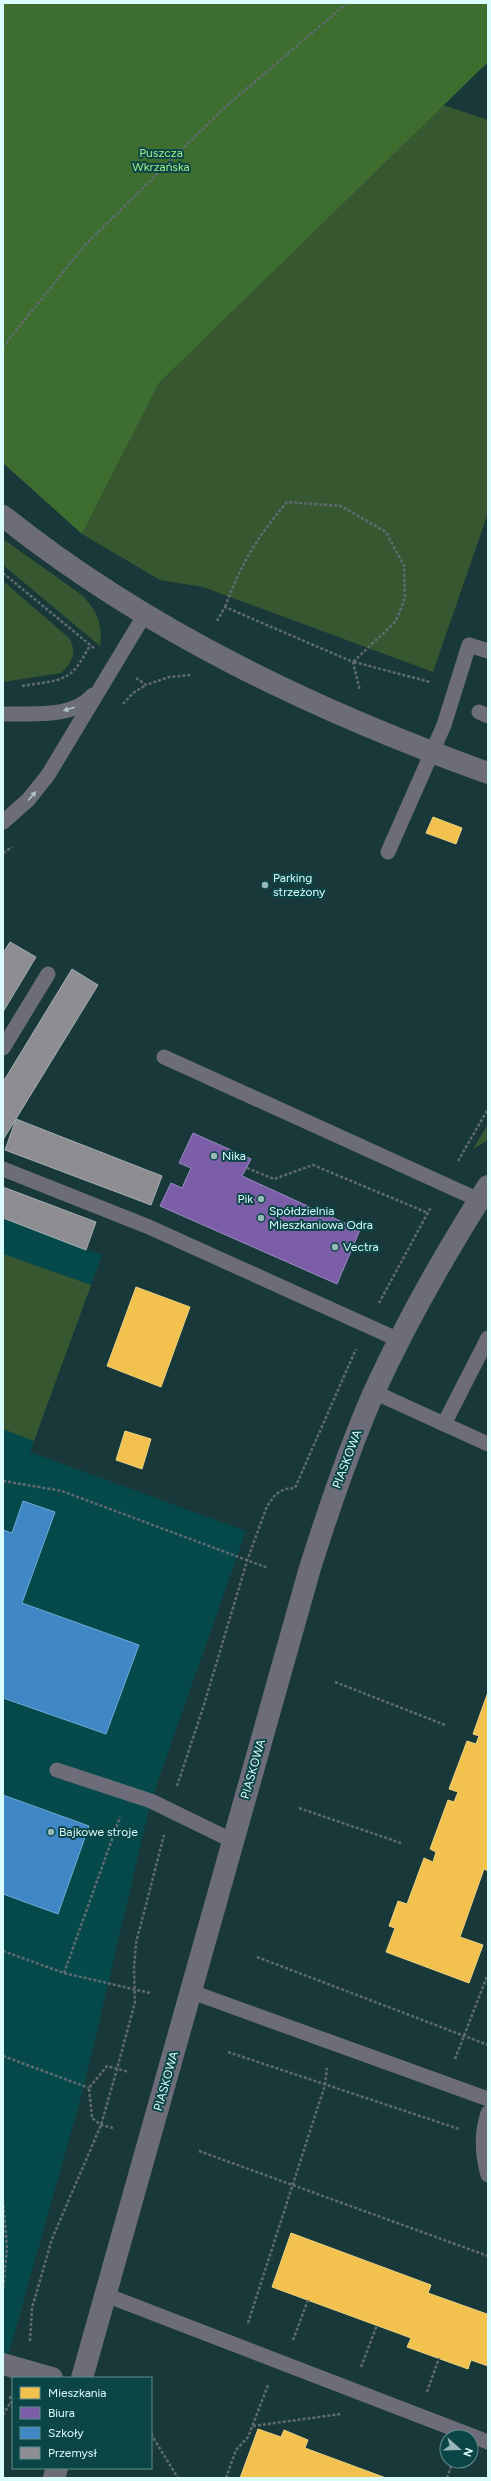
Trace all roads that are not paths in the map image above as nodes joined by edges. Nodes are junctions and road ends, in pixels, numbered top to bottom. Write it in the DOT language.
graph roads {
  1 [pos="3,516"];
  2 [pos="144,614"];
  3 [pos="488,651"];
  4 [pos="101,687"];
  5 [pos="3,714"];
  6 [pos="432,753"];
  7 [pos="488,773"];
  8 [pos="3,822"];
  9 [pos="388,852"];
  10 [pos="48,974"];
  11 [pos="3,1048"];
  12 [pos="164,1057"];
  13 [pos="3,1169"];
  14 [pos="484,1193"];
  15 [pos="488,1338"];
  16 [pos="399,1340"];
  17 [pos="374,1392"];
  18 [pos="444,1424"];
  19 [pos="488,1444"];
  20 [pos="57,1770"];
  21 [pos="234,1841"];
  22 [pos="192,1992"];
  23 [pos="488,2100"];
  24 [pos="488,2113"];
  25 [pos="488,2175"];
  26 [pos="106,2295"];
  27 [pos="3,2364"];
  28 [pos="48,2377"];
  29 [pos="82,2377"];
  30 [pos="488,2442"];
  1 -- 2 [label="street"];
  2 -- 4 [label="lane"];
  2 -- 6 [label="street"];
  3 -- 6 [label="lane"];
  4 -- 5 [label="lane, one-way"];
  8 -- 4 [label="lane, one-way"];
  6 -- 7 [label="street"];
  6 -- 9 [label="lane"];
  10 -- 11 [label="lane"];
  12 -- 14 [label="lane"];
  13 -- 16 [label="lane"];
  14 -- 16 [label="street, PIASKOWA"];
  15 -- 18 [label="lane"];
  16 -- 17 [label="street, PIASKOWA"];
  17 -- 18 [label="lane"];
  17 -- 21 [label="street, PIASKOWA"];
  18 -- 19 [label="lane"];
  20 -- 21 [label="lane"];
  21 -- 22 [label="street, PIASKOWA"];
  22 -- 23 [label="lane"];
  22 -- 26 [label="street, PIASKOWA"];
  24 -- 25 [label="lane"];
  26 -- 29 [label="street, PIASKOWA"];
  26 -- 30 [label="lane"];
  27 -- 28 [label="street"];
}
